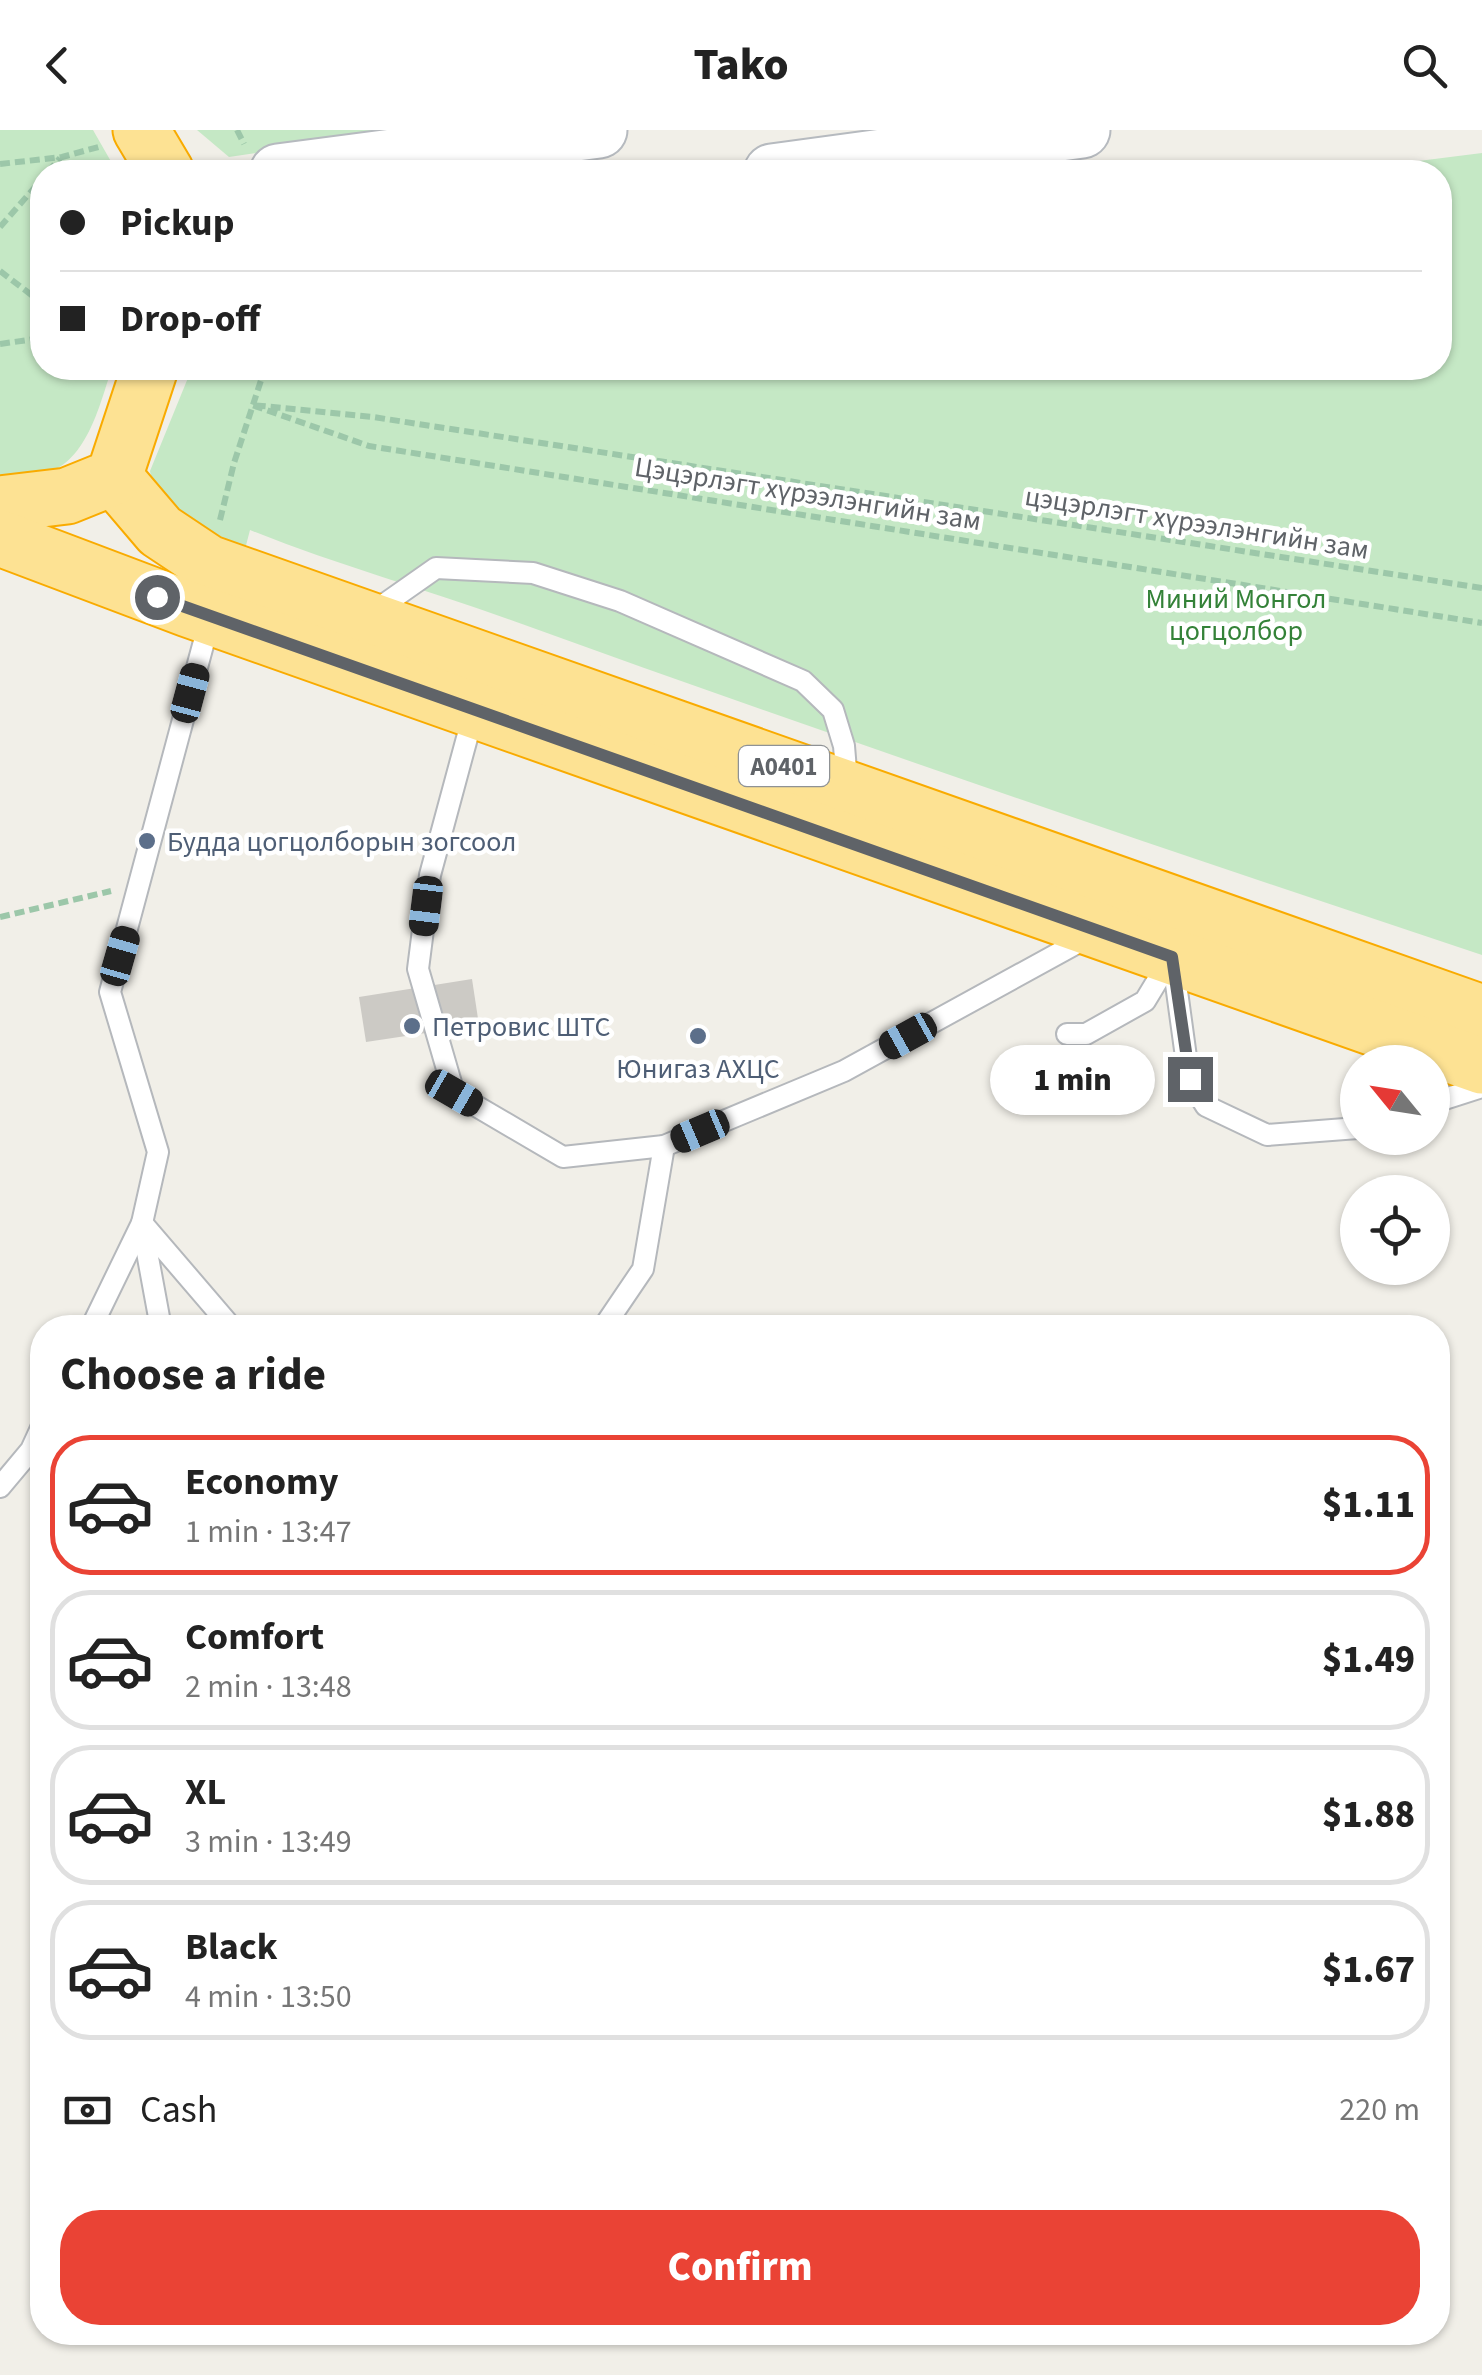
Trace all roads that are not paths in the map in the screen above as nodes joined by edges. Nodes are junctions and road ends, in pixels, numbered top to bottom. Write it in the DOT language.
graph roads {
  1 [pos="599,130"];
  2 [pos="1082,130"];
  3 [pos="590,131"];
  4 [pos="122,138"];
  5 [pos="150,160"];
  6 [pos="369,160"];
  7 [pos="861,160"];
  8 [pos="146,380"];
  9 [pos="114,477"];
  10 [pos="0,504"];
  11 [pos="0,538"];
  12 [pos="211,617"];
  13 [pos="364,618"];
  14 [pos="475,710"];
  15 [pos="848,789"];
  16 [pos="1100,931"];
  17 [pos="1172,957"];
  18 [pos="1482,1013"];
  19 [pos="1067,1034"];
  20 [pos="1482,1066"];
  21 [pos="1482,1087"];
  22 [pos="1450,1098"];
  23 [pos="1340,1129"];
  24 [pos="664,1146"];
  25 [pos="142,1223"];
  26 [pos="97,1315"];
  27 [pos="159,1315"];
  28 [pos="221,1315"];
  29 [pos="612,1315"];
  30 [pos="30,1459"];
  31 [pos="0,1487"];
  1 -- 3 [label="main road"];
  2 -- 7 [label="main road"];
  3 -- 6 [label="main road"];
  4 -- 5 [label="highway"];
  8 -- 9 [label="highway"];
  9 -- 10 [label="highway"];
  9 -- 13 [label="highway, A0401"];
  11 -- 12 [label="highway, A0401"];
  12 -- 14 [label="highway, A0401"];
  12 -- 25 [label="lane"];
  13 -- 15 [label="highway, A0401"];
  13 -- 15 [label="lane"];
  14 -- 16 [label="highway, A0401"];
  14 -- 24 [label="lane"];
  15 -- 18 [label="highway, A0401"];
  16 -- 17 [label="highway, A0401"];
  16 -- 24 [label="lane"];
  17 -- 19 [label="lane"];
  17 -- 20 [label="highway, A0401"];
  17 -- 23 [label="lane"];
  21 -- 22 [label="lane"];
  24 -- 29 [label="lane"];
  25 -- 26 [label="lane"];
  25 -- 27 [label="lane"];
  25 -- 28 [label="lane"];
  30 -- 31 [label="lane"];
}
